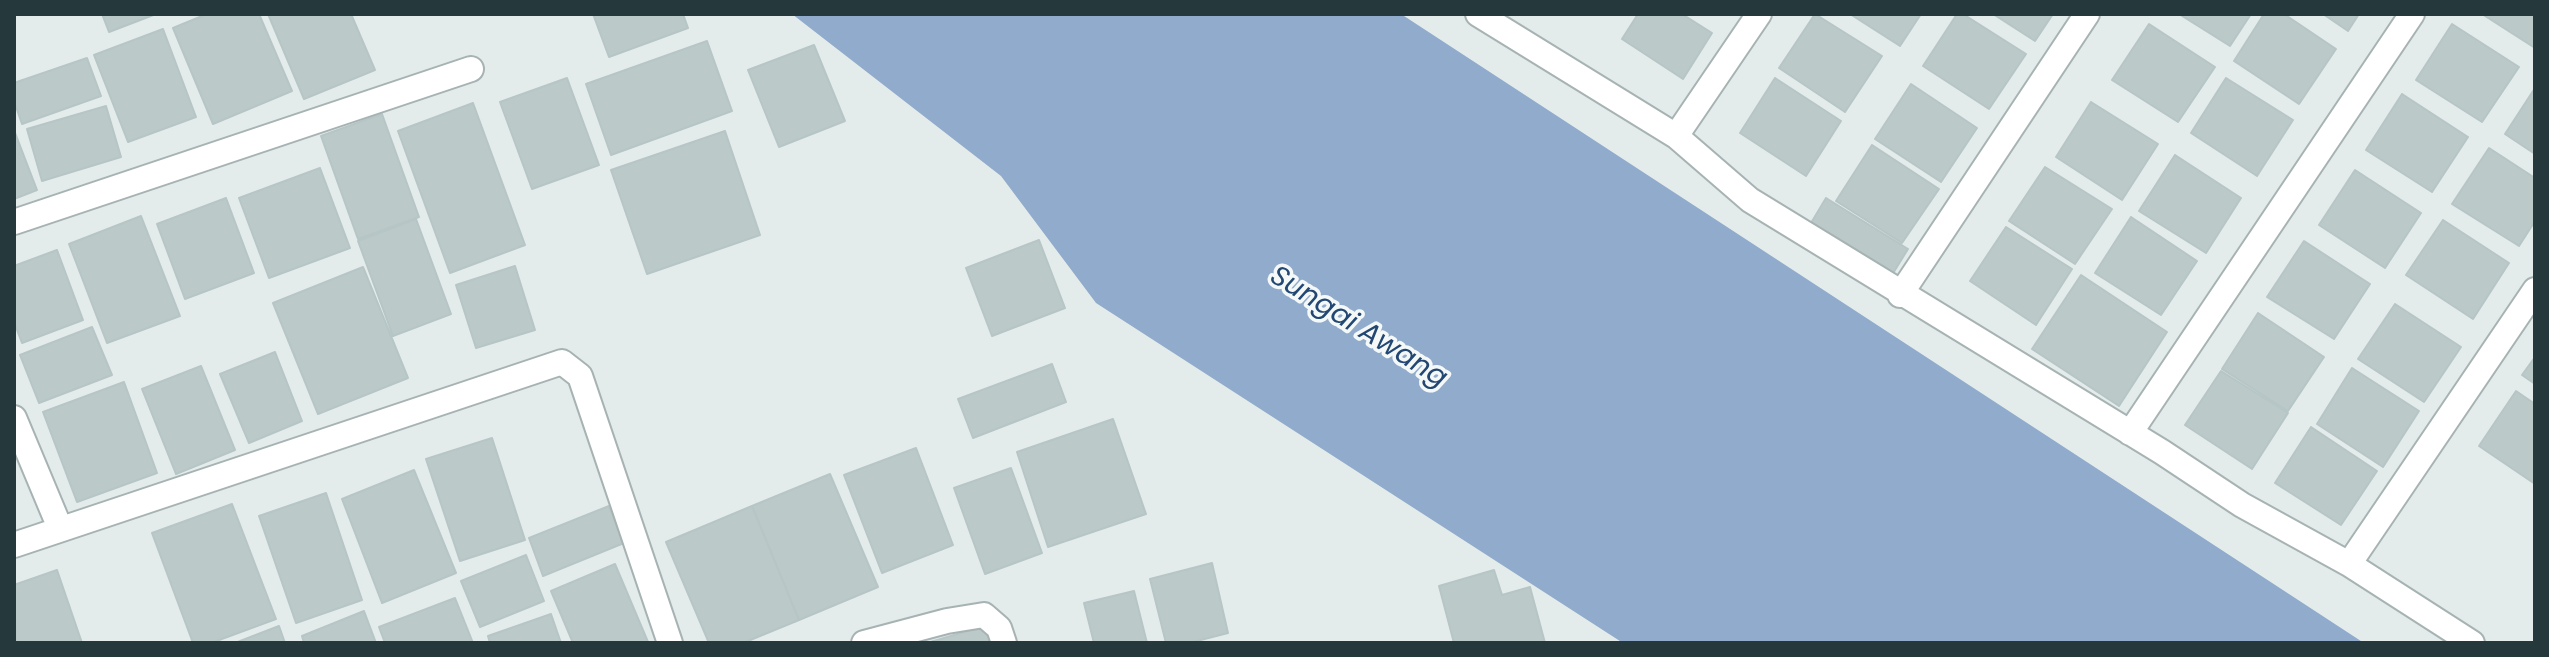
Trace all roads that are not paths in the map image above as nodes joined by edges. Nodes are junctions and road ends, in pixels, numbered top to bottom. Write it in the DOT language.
graph roads {
  1 [pos="1478,14"];
  2 [pos="1759,14"];
  3 [pos="2087,14"];
  4 [pos="2412,14"];
  5 [pos="471,69"];
  6 [pos="1676,136"];
  7 [pos="14,222"];
  8 [pos="2535,290"];
  9 [pos="1900,295"];
  10 [pos="14,418"];
  11 [pos="2130,433"];
  12 [pos="60,528"];
  13 [pos="14,545"];
  14 [pos="2349,564"];
  15 [pos="670,643"];
  16 [pos="864,643"];
  17 [pos="1004,643"];
  18 [pos="2472,643"];
  1 -- 6 [label="street"];
  2 -- 6 [label="street"];
  3 -- 9 [label="street"];
  4 -- 11 [label="street"];
  5 -- 7 [label="street"];
  6 -- 9 [label="street"];
  8 -- 14 [label="street"];
  9 -- 11 [label="street"];
  10 -- 12 [label="street"];
  11 -- 14 [label="street"];
  12 -- 13 [label="street"];
  12 -- 15 [label="street"];
  14 -- 18 [label="street"];
  16 -- 17 [label="street"];
}
